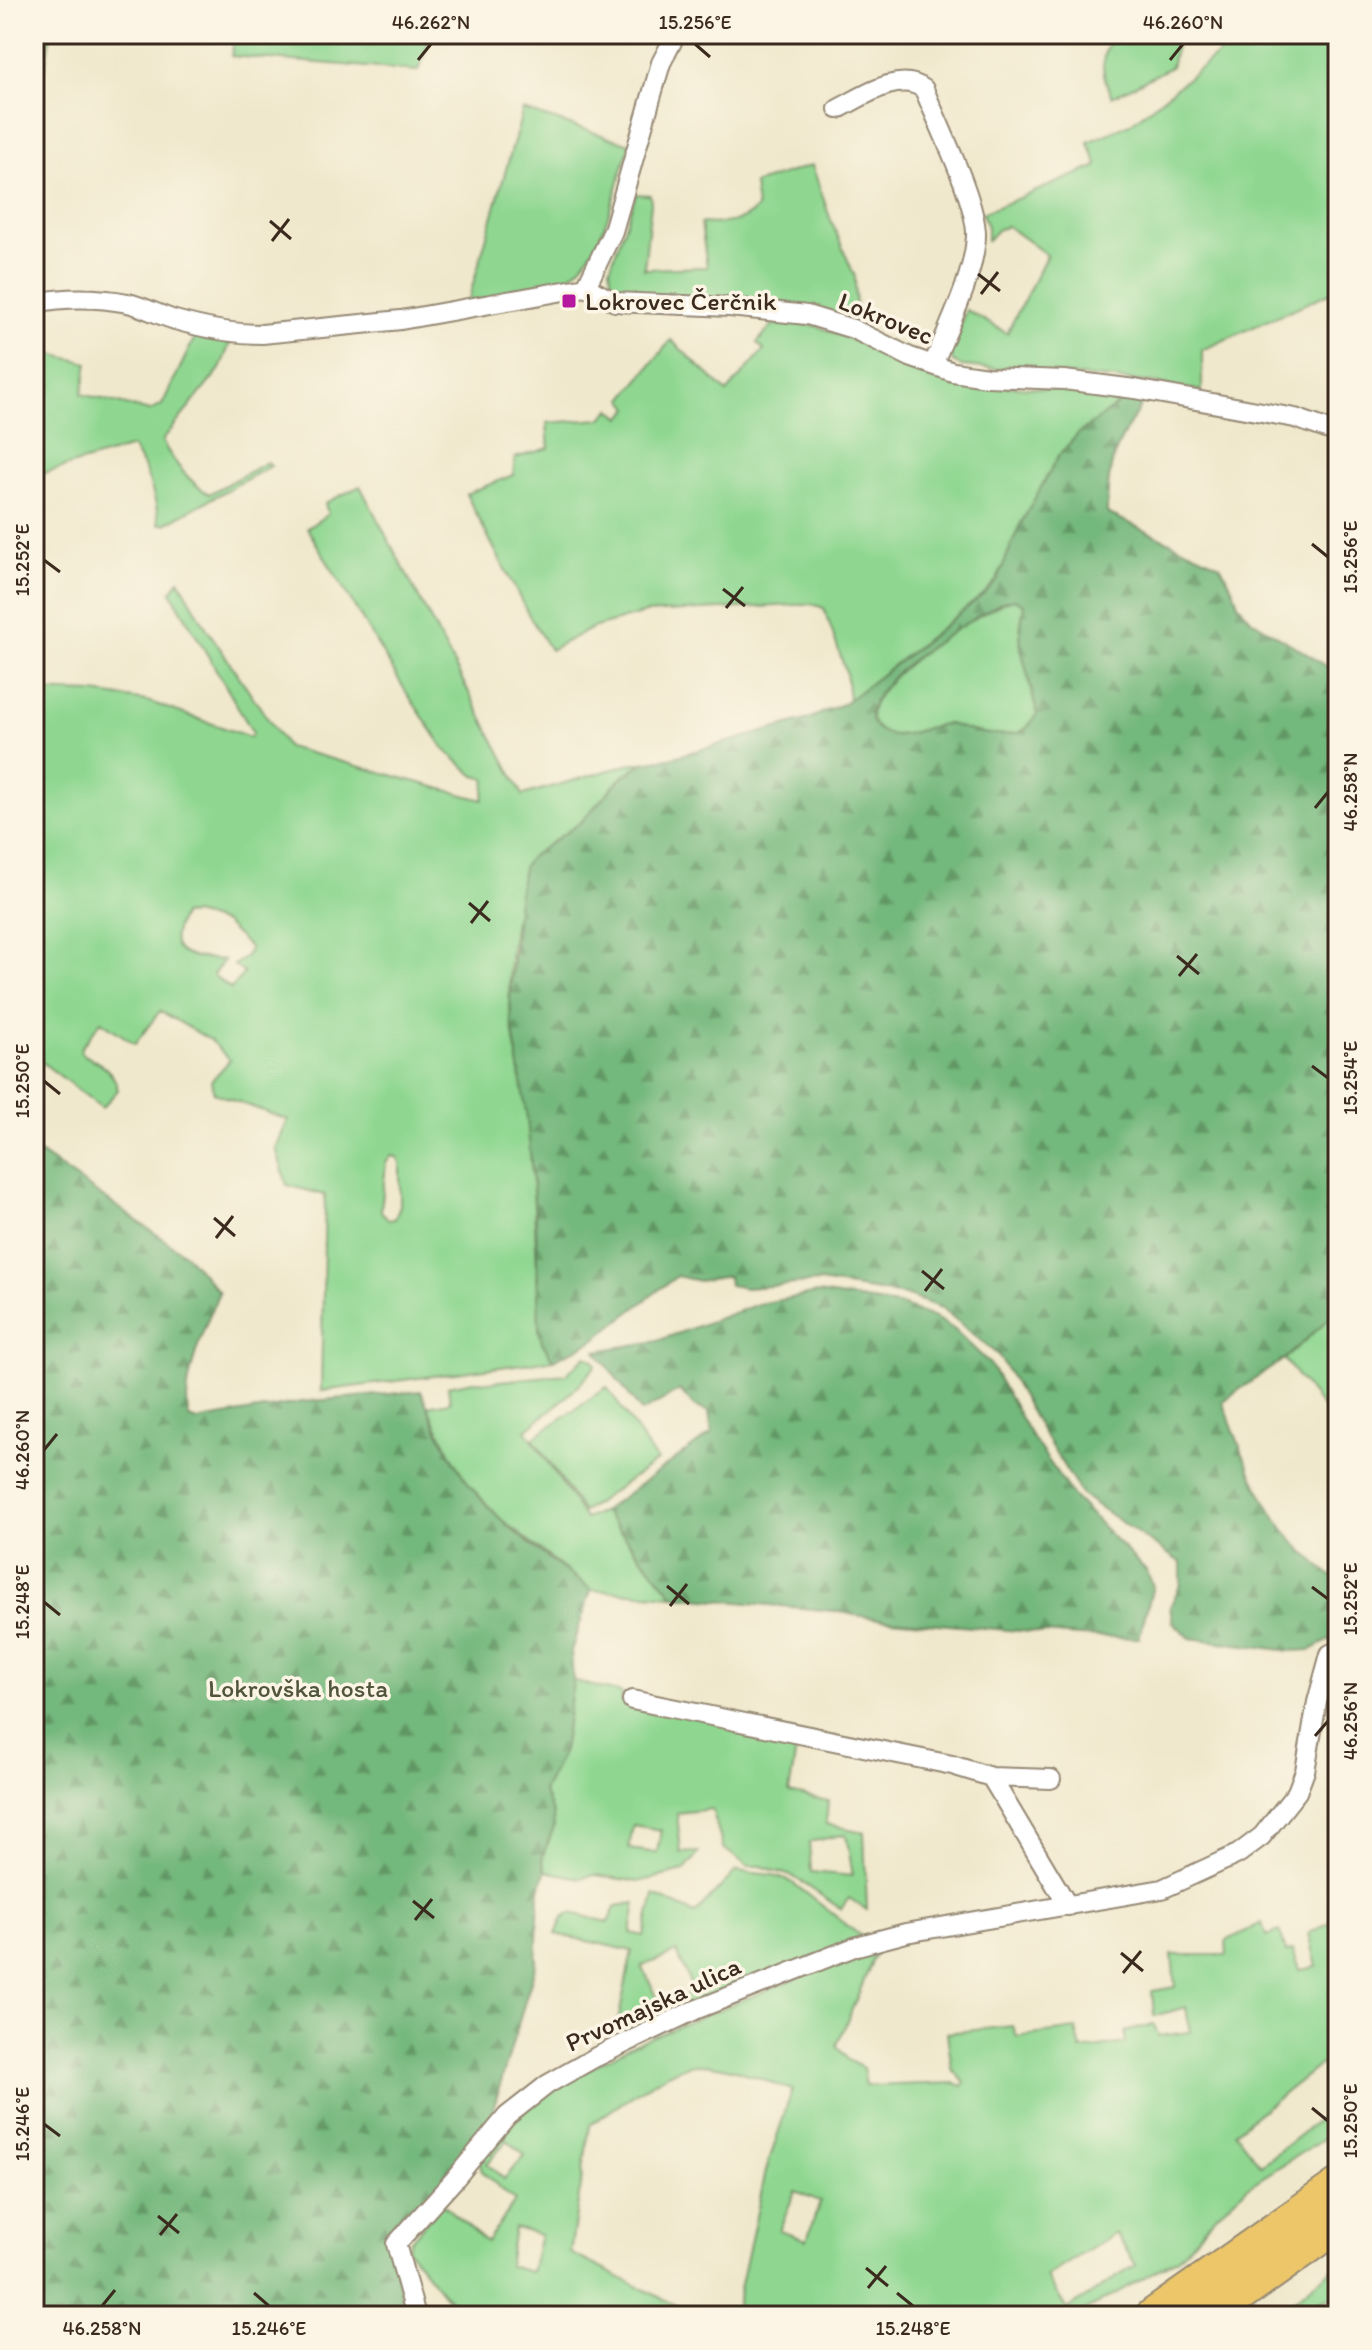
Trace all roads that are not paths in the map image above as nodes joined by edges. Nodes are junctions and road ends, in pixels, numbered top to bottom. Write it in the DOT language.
graph roads {
  1 [pos="676,34"];
  2 [pos="838,109"];
  3 [pos="586,287"];
  4 [pos="34,303"];
  5 [pos="933,365"];
  6 [pos="1338,433"];
  7 [pos="1338,1650"];
  8 [pos="632,1700"];
  9 [pos="991,1777"];
  10 [pos="1051,1779"];
  11 [pos="1068,1906"];
  12 [pos="1338,2186"];
  13 [pos="1338,2225"];
  14 [pos="416,2316"];
  15 [pos="1153,2316"];
  16 [pos="1210,2316"];
  1 -- 3 [label="street"];
  2 -- 5 [label="street"];
  3 -- 4 [label="street"];
  3 -- 5 [label="street, Lokrovec"];
  5 -- 6 [label="street, Lokrovec"];
  7 -- 11 [label="street, Prvomajska ulica"];
  8 -- 9 [label="street"];
  9 -- 10 [label="street"];
  9 -- 11 [label="street"];
  11 -- 14 [label="street, Prvomajska ulica"];
  12 -- 15 [label="highway"];
  13 -- 16 [label="highway"];
}
